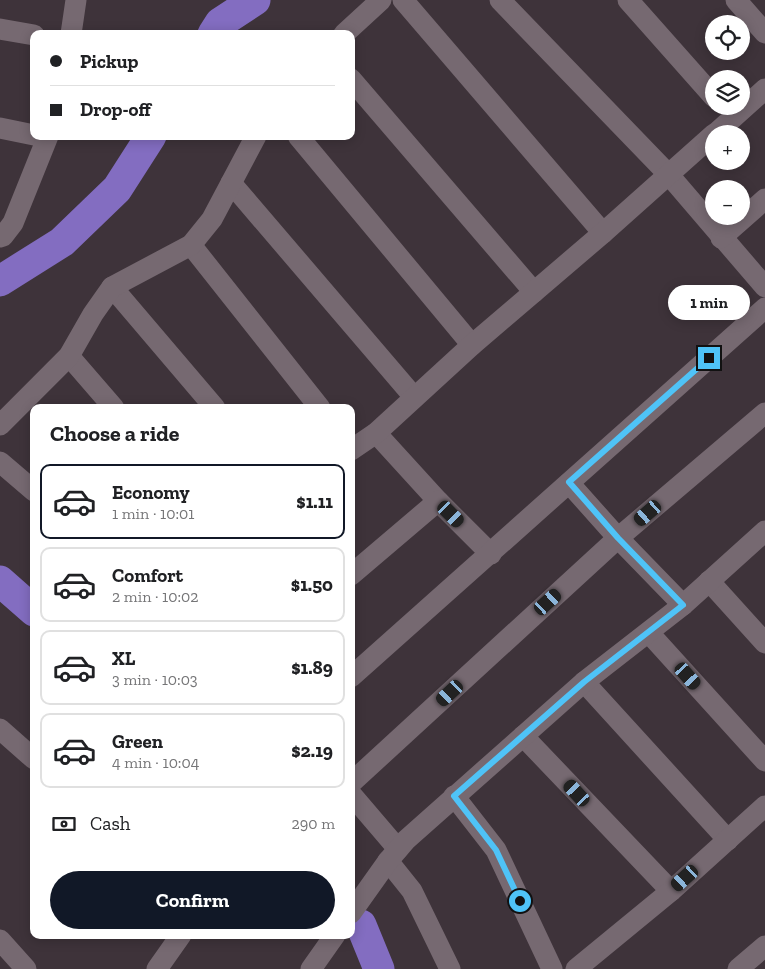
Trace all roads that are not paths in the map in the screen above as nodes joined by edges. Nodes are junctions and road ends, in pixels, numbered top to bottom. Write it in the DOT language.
graph roads {
  1 [pos="76,0"];
  2 [pos="381,0"];
  3 [pos="403,0"];
  4 [pos="500,0"];
  5 [pos="628,0"];
  6 [pos="736,0"];
  7 [pos="0,29"];
  8 [pos="72,30"];
  9 [pos="348,30"];
  10 [pos="30,33"];
  11 [pos="765,33"];
  12 [pos="355,85"];
  13 [pos="705,87"];
  14 [pos="765,89"];
  15 [pos="750,98"];
  16 [pos="0,128"];
  17 [pos="30,134"];
  18 [pos="42,140"];
  19 [pos="254,140"];
  20 [pos="301,140"];
  21 [pos="705,142"];
  22 [pos="669,175"];
  23 [pos="231,183"];
  24 [pos="765,199"];
  25 [pos="603,233"];
  26 [pos="0,237"];
  27 [pos="722,238"];
  28 [pos="191,246"];
  29 [pos="112,287"];
  30 [pos="765,287"];
  31 [pos="534,292"];
  32 [pos="765,308"];
  33 [pos="472,345"];
  34 [pos="69,356"];
  35 [pos="414,397"];
  36 [pos="111,404"];
  37 [pos="213,404"];
  38 [pos="317,404"];
  39 [pos="765,413"];
  40 [pos="0,425"];
  41 [pos="376,433"];
  42 [pos="355,447"];
  43 [pos="0,462"];
  44 [pos="569,482"];
  45 [pos="30,488"];
  46 [pos="438,501"];
  47 [pos="765,531"];
  48 [pos="618,538"];
  49 [pos="491,554"];
  50 [pos="355,573"];
  51 [pos="709,581"];
  52 [pos="683,605"];
  53 [pos="649,632"];
  54 [pos="765,643"];
  55 [pos="355,673"];
  56 [pos="584,682"];
  57 [pos="0,729"];
  58 [pos="523,736"];
  59 [pos="30,755"];
  60 [pos="765,761"];
  61 [pos="355,779"];
  62 [pos="454,796"];
  63 [pos="355,800"];
  64 [pos="765,806"];
  65 [pos="728,840"];
  66 [pos="393,855"];
  67 [pos="670,891"];
  68 [pos="355,907"];
  69 [pos="178,939"];
  70 [pos="332,939"];
  71 [pos="0,940"];
  72 [pos="765,946"];
  73 [pos="26,969"];
  74 [pos="157,969"];
  75 [pos="311,969"];
  76 [pos="450,969"];
  77 [pos="552,969"];
  78 [pos="576,969"];
  79 [pos="738,969"];
  1 -- 8 [label="street"];
  2 -- 9 [label="street"];
  3 -- 25 [label="street"];
  4 -- 22 [label="street"];
  5 -- 13 [label="street"];
  6 -- 11 [label="street"];
  7 -- 10 [label="street"];
  12 -- 31 [label="street"];
  14 -- 15 [label="street"];
  16 -- 17 [label="street"];
  18 -- 26 [label="street"];
  19 -- 23 [label="street"];
  20 -- 33 [label="street"];
  21 -- 22 [label="street"];
  22 -- 25 [label="street"];
  22 -- 27 [label="street"];
  23 -- 28 [label="street"];
  23 -- 35 [label="street"];
  24 -- 27 [label="street"];
  25 -- 31 [label="street"];
  27 -- 30 [label="street"];
  28 -- 29 [label="street"];
  28 -- 38 [label="street"];
  29 -- 34 [label="street"];
  29 -- 37 [label="street"];
  31 -- 33 [label="street"];
  32 -- 44 [label="street"];
  33 -- 35 [label="street"];
  34 -- 36 [label="street"];
  34 -- 40 [label="street"];
  35 -- 41 [label="street"];
  39 -- 48 [label="street"];
  41 -- 42 [label="street"];
  41 -- 46 [label="street"];
  43 -- 45 [label="street"];
  44 -- 48 [label="street"];
  44 -- 49 [label="street"];
  46 -- 49 [label="street"];
  46 -- 50 [label="street"];
  47 -- 51 [label="street"];
  48 -- 52 [label="street"];
  48 -- 61 [label="street"];
  49 -- 55 [label="street"];
  51 -- 52 [label="street"];
  51 -- 54 [label="street"];
  52 -- 53 [label="street"];
  53 -- 56 [label="street"];
  53 -- 60 [label="street"];
  56 -- 58 [label="street"];
  56 -- 65 [label="street"];
  57 -- 59 [label="street"];
  58 -- 62 [label="street"];
  58 -- 67 [label="street"];
  62 -- 66 [label="street"];
  62 -- 77 [label="street"];
  63 -- 66 [label="street"];
  64 -- 65 [label="street"];
  65 -- 67 [label="street"];
  66 -- 68 [label="street"];
  66 -- 76 [label="street"];
  67 -- 78 [label="street"];
  69 -- 74 [label="street"];
  70 -- 75 [label="street"];
  71 -- 73 [label="street"];
  72 -- 79 [label="street"];
}
